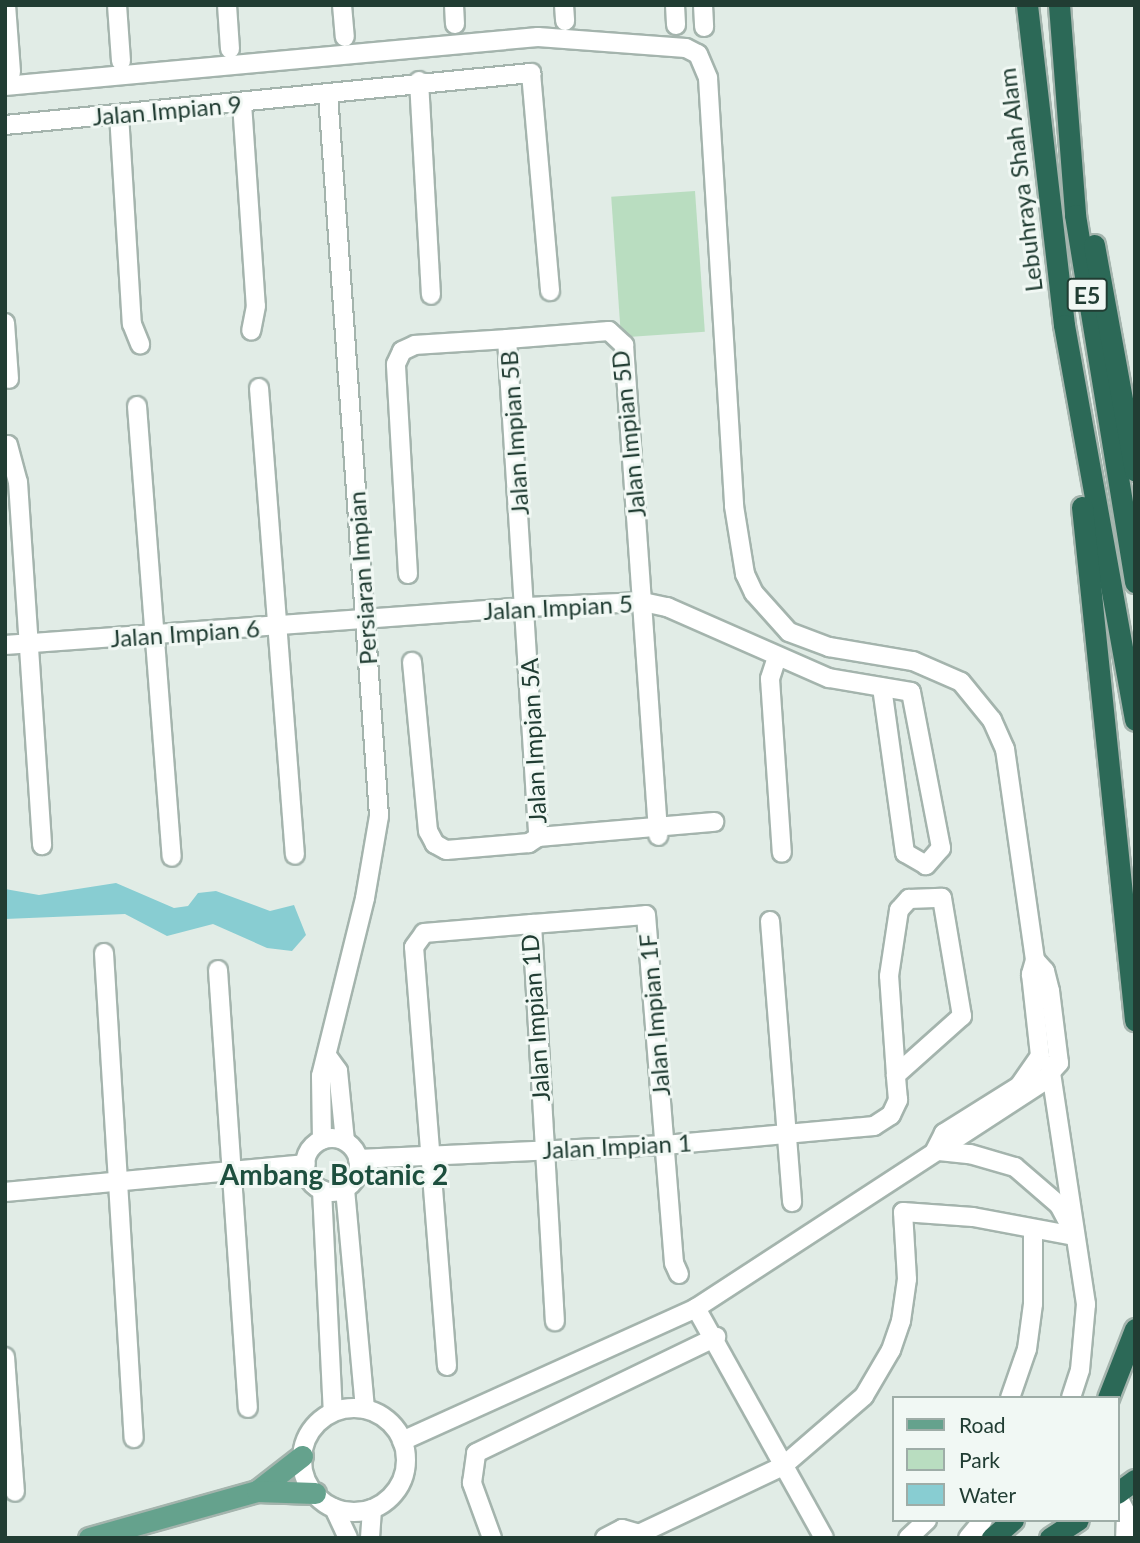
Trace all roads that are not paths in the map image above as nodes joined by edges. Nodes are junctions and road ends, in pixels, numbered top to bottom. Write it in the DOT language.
graph roads {
  1 [pos="6,5"];
  2 [pos="117,5"];
  3 [pos="228,5"];
  4 [pos="342,5"];
  5 [pos="454,5"];
  6 [pos="675,5"];
  7 [pos="703,5"];
  8 [pos="1027,5"];
  9 [pos="1059,5"];
  10 [pos="455,24"];
  11 [pos="676,25"];
  12 [pos="704,27"];
  13 [pos="345,37"];
  14 [pos="230,49"];
  15 [pos="121,61"];
  16 [pos="1063,78"];
  17 [pos="8,79"];
  18 [pos="419,81"];
  19 [pos="328,94"];
  20 [pos="242,103"];
  21 [pos="119,114"];
  22 [pos="5,125"];
  23 [pos="550,291"];
  24 [pos="431,295"];
  25 [pos="5,323"];
  26 [pos="1064,325"];
  27 [pos="251,331"];
  28 [pos="507,339"];
  29 [pos="141,345"];
  30 [pos="9,379"];
  31 [pos="259,388"];
  32 [pos="137,407"];
  33 [pos="8,445"];
  34 [pos="1135,470"];
  35 [pos="408,574"];
  36 [pos="1135,582"];
  37 [pos="643,602"];
  38 [pos="526,607"];
  39 [pos="365,620"];
  40 [pos="278,626"];
  41 [pos="152,635"];
  42 [pos="29,643"];
  43 [pos="5,645"];
  44 [pos="777,657"];
  45 [pos="412,662"];
  46 [pos="883,688"];
  47 [pos="1135,720"];
  48 [pos="714,822"];
  49 [pos="658,832"];
  50 [pos="538,837"];
  51 [pos="42,845"];
  52 [pos="782,853"];
  53 [pos="295,855"];
  54 [pos="172,857"];
  55 [pos="770,921"];
  56 [pos="532,924"];
  57 [pos="104,953"];
  58 [pos="1035,960"];
  59 [pos="218,970"];
  60 [pos="1135,1020"];
  61 [pos="1040,1037"];
  62 [pos="328,1057"];
  63 [pos="896,1075"];
  64 [pos="1052,1075"];
  65 [pos="788,1133"];
  66 [pos="322,1140"];
  67 [pos="345,1141"];
  68 [pos="665,1145"];
  69 [pos="544,1150"];
  70 [pos="935,1151"];
  71 [pos="428,1157"];
  72 [pos="358,1159"];
  73 [pos="306,1164"];
  74 [pos="232,1172"];
  75 [pos="116,1183"];
  76 [pos="345,1189"];
  77 [pos="322,1190"];
  78 [pos="5,1192"];
  79 [pos="792,1202"];
  80 [pos="1033,1229"];
  81 [pos="1075,1236"];
  82 [pos="354,1273"];
  83 [pos="679,1274"];
  84 [pos="327,1275"];
  85 [pos="696,1308"];
  86 [pos="357,1312"];
  87 [pos="330,1314"];
  88 [pos="555,1321"];
  89 [pos="1135,1329"];
  90 [pos="716,1337"];
  91 [pos="5,1357"];
  92 [pos="447,1366"];
  93 [pos="1011,1396"];
  94 [pos="1072,1396"];
  95 [pos="1109,1396"];
  96 [pos="248,1408"];
  97 [pos="365,1409"];
  98 [pos="333,1412"];
  99 [pos="134,1437"];
  100 [pos="402,1441"];
  101 [pos="302,1456"];
  102 [pos="783,1466"];
  103 [pos="1135,1480"];
  104 [pos="257,1491"];
  105 [pos="15,1492"];
  106 [pos="1119,1492"];
  107 [pos="315,1493"];
  108 [pos="1119,1498"];
  109 [pos="334,1508"];
  110 [pos="372,1508"];
  111 [pos="925,1522"];
  112 [pos="981,1522"];
  113 [pos="1075,1522"];
  114 [pos="638,1536"];
  115 [pos="89,1538"];
  116 [pos="348,1538"];
  117 [pos="370,1538"];
  118 [pos="492,1538"];
  119 [pos="605,1538"];
  120 [pos="824,1538"];
  121 [pos="908,1538"];
  122 [pos="968,1538"];
  123 [pos="1049,1538"];
  124 [pos="1125,1538"];
  1 -- 17 [label="street"];
  2 -- 15 [label="street"];
  3 -- 14 [label="street"];
  4 -- 13 [label="street"];
  5 -- 10 [label="street"];
  6 -- 11 [label="street"];
  7 -- 12 [label="street"];
  8 -- 26 [label="highway, Lebuhraya Shah Alam / E5"];
  9 -- 16 [label="highway, Lebuhraya Shah Alam / E5"];
  16 -- 34 [label="highway"];
  16 -- 36 [label="highway, Lebuhraya Shah Alam / E5"];
  17 -- 58 [label="street"];
  18 -- 19 [label="street, Jalan Impian 9"];
  18 -- 23 [label="street, Jalan Impian 9"];
  18 -- 24 [label="street"];
  19 -- 20 [label="street, Jalan Impian 9"];
  19 -- 39 [label="street, Persiaran Impian"];
  20 -- 21 [label="street, Jalan Impian 9"];
  20 -- 27 [label="street"];
  21 -- 22 [label="street, Jalan Impian 9"];
  21 -- 29 [label="street"];
  25 -- 30 [label="street"];
  26 -- 47 [label="highway, Lebuhraya Shah Alam / E5"];
  26 -- 60 [label="highway"];
  28 -- 35 [label="street, Jalan Impian 5B"];
  28 -- 37 [label="street, Jalan Impian 5D"];
  28 -- 38 [label="street, Jalan Impian 5B"];
  31 -- 40 [label="street"];
  32 -- 41 [label="street"];
  33 -- 42 [label="street"];
  37 -- 38 [label="street, Jalan Impian 5"];
  37 -- 44 [label="street, Jalan Impian 5"];
  37 -- 49 [label="street, Jalan Impian 5D"];
  38 -- 39 [label="street, Jalan Impian 5"];
  38 -- 50 [label="street, Jalan Impian 5A"];
  39 -- 40 [label="street, Jalan Impian 6"];
  39 -- 62 [label="street, Persiaran Impian"];
  40 -- 41 [label="street, Jalan Impian 6"];
  40 -- 53 [label="street"];
  41 -- 42 [label="street, Jalan Impian 6"];
  41 -- 54 [label="street"];
  42 -- 43 [label="street, Jalan Impian 6"];
  42 -- 51 [label="street"];
  44 -- 46 [label="street, Jalan Impian 5"];
  44 -- 52 [label="street"];
  45 -- 50 [label="street, Jalan Impian 5A"];
  46 -- 46 [label="street, Jalan Impian 5"];
  48 -- 49 [label="street"];
  49 -- 50 [label="street"];
  55 -- 65 [label="street"];
  56 -- 68 [label="street, Jalan Impian 1F"];
  56 -- 69 [label="street, Jalan Impian 1D"];
  56 -- 71 [label="street, Jalan Impian 1D"];
  57 -- 75 [label="street"];
  58 -- 61 [label="street"];
  58 -- 64 [label="street"];
  59 -- 74 [label="street"];
  61 -- 64 [label="street"];
  61 -- 70 [label="street"];
  62 -- 66 [label="street, Persiaran Impian"];
  62 -- 67 [label="street"];
  63 -- 63 [label="street"];
  63 -- 65 [label="street, Jalan Impian 1"];
  64 -- 70 [label="street"];
  64 -- 81 [label="street"];
  65 -- 68 [label="street, Jalan Impian 1"];
  65 -- 79 [label="street"];
  66 -- 67 [label="street"];
  66 -- 73 [label="street"];
  67 -- 72 [label="street"];
  68 -- 69 [label="street, Jalan Impian 1"];
  68 -- 83 [label="street"];
  69 -- 71 [label="street, Jalan Impian 1"];
  69 -- 88 [label="street, Jalan Impian 1D"];
  70 -- 81 [label="street"];
  70 -- 85 [label="street"];
  71 -- 72 [label="street, Jalan Impian 1"];
  71 -- 92 [label="street"];
  72 -- 76 [label="street"];
  73 -- 74 [label="street"];
  73 -- 77 [label="street"];
  74 -- 75 [label="street"];
  74 -- 96 [label="street"];
  75 -- 78 [label="street"];
  75 -- 99 [label="street"];
  76 -- 77 [label="street"];
  76 -- 82 [label="street"];
  77 -- 84 [label="street"];
  80 -- 81 [label="street"];
  80 -- 93 [label="street"];
  80 -- 102 [label="street"];
  81 -- 94 [label="street"];
  82 -- 84 [label="street"];
  82 -- 86 [label="street"];
  84 -- 87 [label="street"];
  85 -- 90 [label="street"];
  85 -- 100 [label="street"];
  86 -- 87 [label="street"];
  86 -- 97 [label="street"];
  87 -- 98 [label="street"];
  89 -- 95 [label="highway"];
  90 -- 102 [label="street"];
  90 -- 118 [label="street"];
  91 -- 105 [label="street"];
  97 -- 98 [label="street"];
  97 -- 100 [label="street"];
  98 -- 101 [label="street"];
  100 -- 110 [label="street"];
  101 -- 104 [label="main road"];
  101 -- 107 [label="street"];
  102 -- 114 [label="street"];
  102 -- 120 [label="street"];
  103 -- 106 [label="highway"];
  104 -- 107 [label="main road"];
  104 -- 115 [label="main road"];
  107 -- 109 [label="street"];
  108 -- 124 [label="street"];
  109 -- 110 [label="street"];
  109 -- 116 [label="street"];
  110 -- 117 [label="street"];
  111 -- 121 [label="street"];
  112 -- 122 [label="street"];
  113 -- 123 [label="highway"];
  114 -- 119 [label="street"];
}
